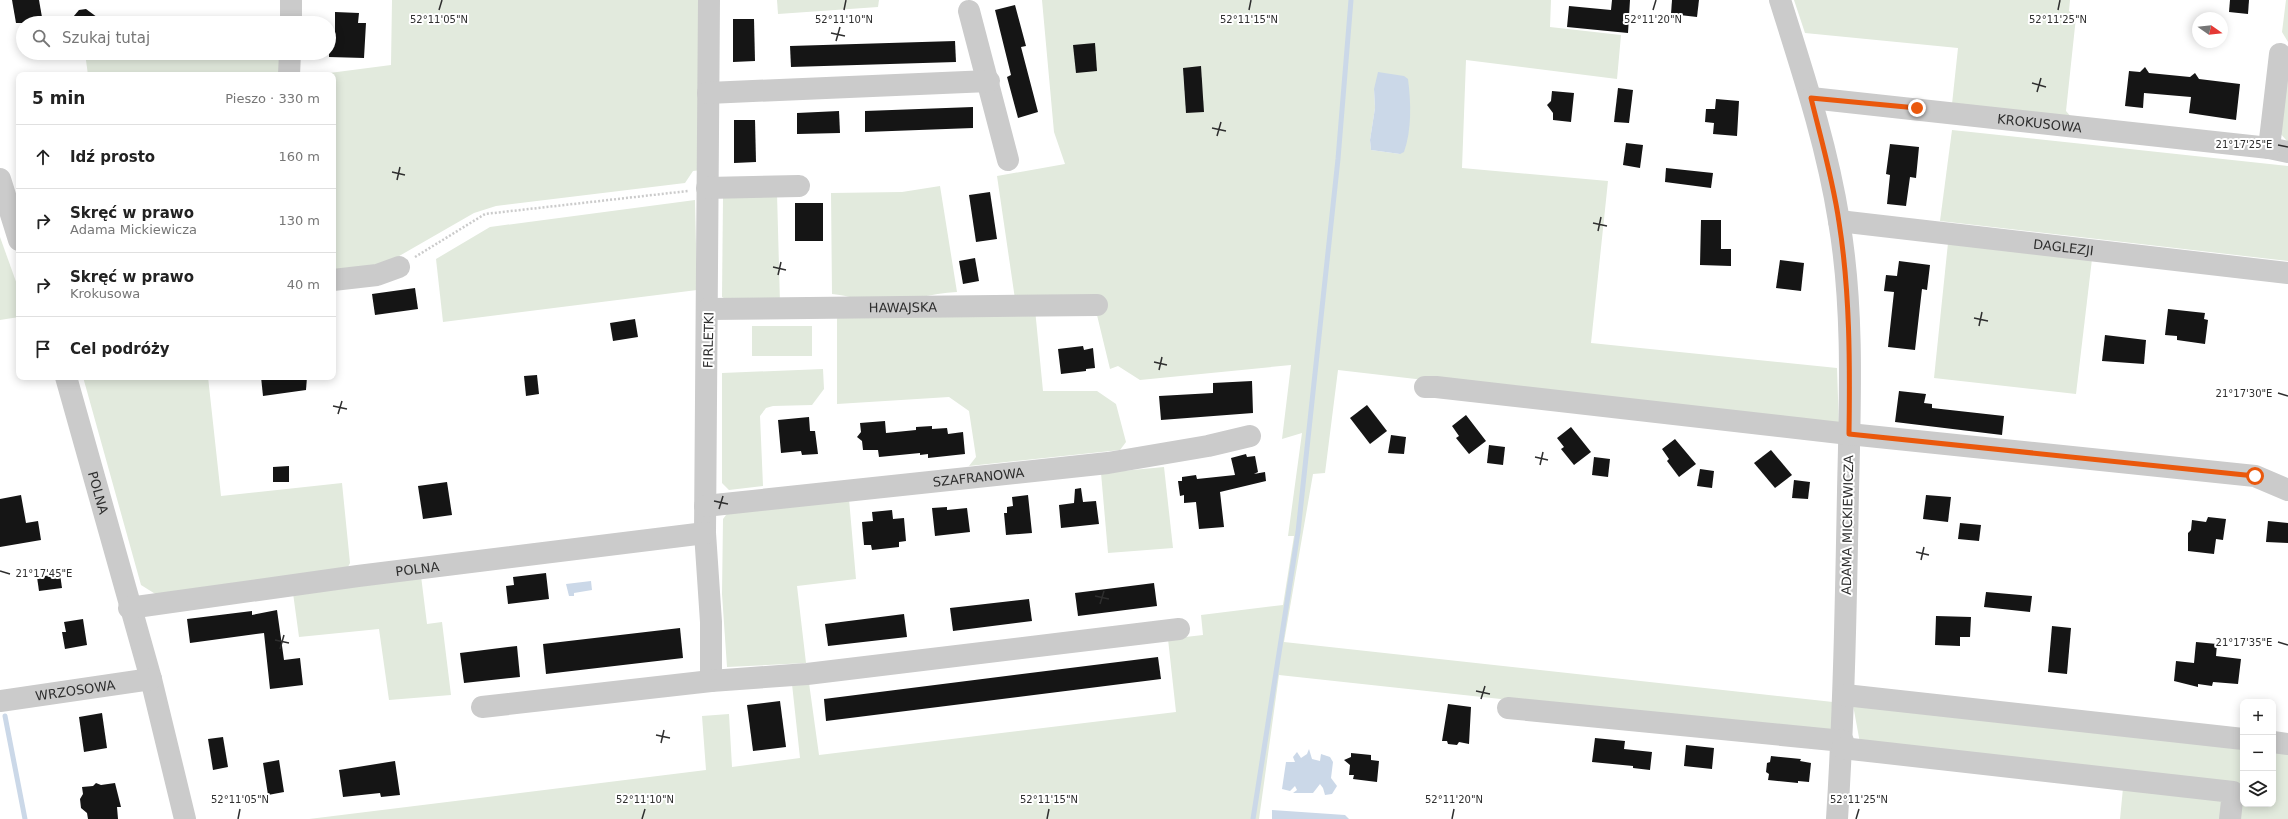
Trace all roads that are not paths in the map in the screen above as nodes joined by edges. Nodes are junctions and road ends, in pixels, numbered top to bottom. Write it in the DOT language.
graph roads {
  1 [pos="292,0"];
  2 [pos="709,0"];
  3 [pos="1780,0"];
  4 [pos="969,11"];
  5 [pos="291,16"];
  6 [pos="2280,54"];
  7 [pos="290,60"];
  8 [pos="289,72"];
  9 [pos="989,81"];
  10 [pos="708,93"];
  11 [pos="1811,98"];
  12 [pos="2279,150"];
  13 [pos="1008,160"];
  14 [pos="0,179"];
  15 [pos="799,186"];
  16 [pos="707,188"];
  17 [pos="9,207"];
  18 [pos="1839,221"];
  19 [pos="16,230"];
  20 [pos="399,267"];
  21 [pos="2288,273"];
  22 [pos="336,280"];
  23 [pos="1097,305"];
  24 [pos="708,309"];
  25 [pos="67,380"];
  26 [pos="1424,387"];
  27 [pos="1849,434"];
  28 [pos="1250,436"];
  29 [pos="2288,490"];
  30 [pos="706,506"];
  31 [pos="705,533"];
  32 [pos="129,608"];
  33 [pos="1179,628"];
  34 [pos="151,679"];
  35 [pos="711,681"];
  36 [pos="1845,695"];
  37 [pos="0,701"];
  38 [pos="482,707"];
  39 [pos="1508,708"];
  40 [pos="2240,739"];
  41 [pos="2276,742"];
  42 [pos="1842,744"];
  43 [pos="2288,744"];
  44 [pos="185,819"];
  45 [pos="1838,819"];
  46 [pos="2230,819"];
  1 -- 5 [label="street"];
  2 -- 10 [label="street, FIRLETKI"];
  3 -- 11 [label="street, ADAMA MICKIEWICZA"];
  4 -- 9 [label="street"];
  6 -- 12 [label="street, KROKUSOWA"];
  7 -- 8 [label="street"];
  9 -- 10 [label="street"];
  9 -- 13 [label="street"];
  10 -- 16 [label="street, FIRLETKI"];
  11 -- 12 [label="street, KROKUSOWA"];
  11 -- 18 [label="street, ADAMA MICKIEWICZA"];
  14 -- 17 [label="street"];
  15 -- 16 [label="street"];
  16 -- 24 [label="street, FIRLETKI"];
  17 -- 19 [label="street"];
  18 -- 21 [label="street, DAGLEZJI"];
  18 -- 27 [label="street, ADAMA MICKIEWICZA"];
  20 -- 22 [label="street"];
  23 -- 24 [label="street, HAWAJSKA"];
  24 -- 30 [label="street, FIRLETKI"];
  25 -- 32 [label="street, POLNA"];
  26 -- 27 [label="street"];
  27 -- 29 [label="street"];
  27 -- 36 [label="street, ADAMA MICKIEWICZA"];
  28 -- 30 [label="street, SZAFRANOWA"];
  30 -- 31 [label="street, FIRLETKI"];
  31 -- 32 [label="street, POLNA"];
  31 -- 35 [label="street, FIRLETKI"];
  32 -- 34 [label="street, POLNA"];
  33 -- 35 [label="street"];
  34 -- 37 [label="street, WRZOSOWA"];
  34 -- 44 [label="street, POLNA"];
  35 -- 38 [label="street"];
  36 -- 40 [label="street"];
  36 -- 42 [label="street, ADAMA MICKIEWICZA"];
  39 -- 42 [label="street"];
  41 -- 43 [label="street"];
  42 -- 45 [label="street, ADAMA MICKIEWICZA"];
  42 -- 46 [label="street"];
}
